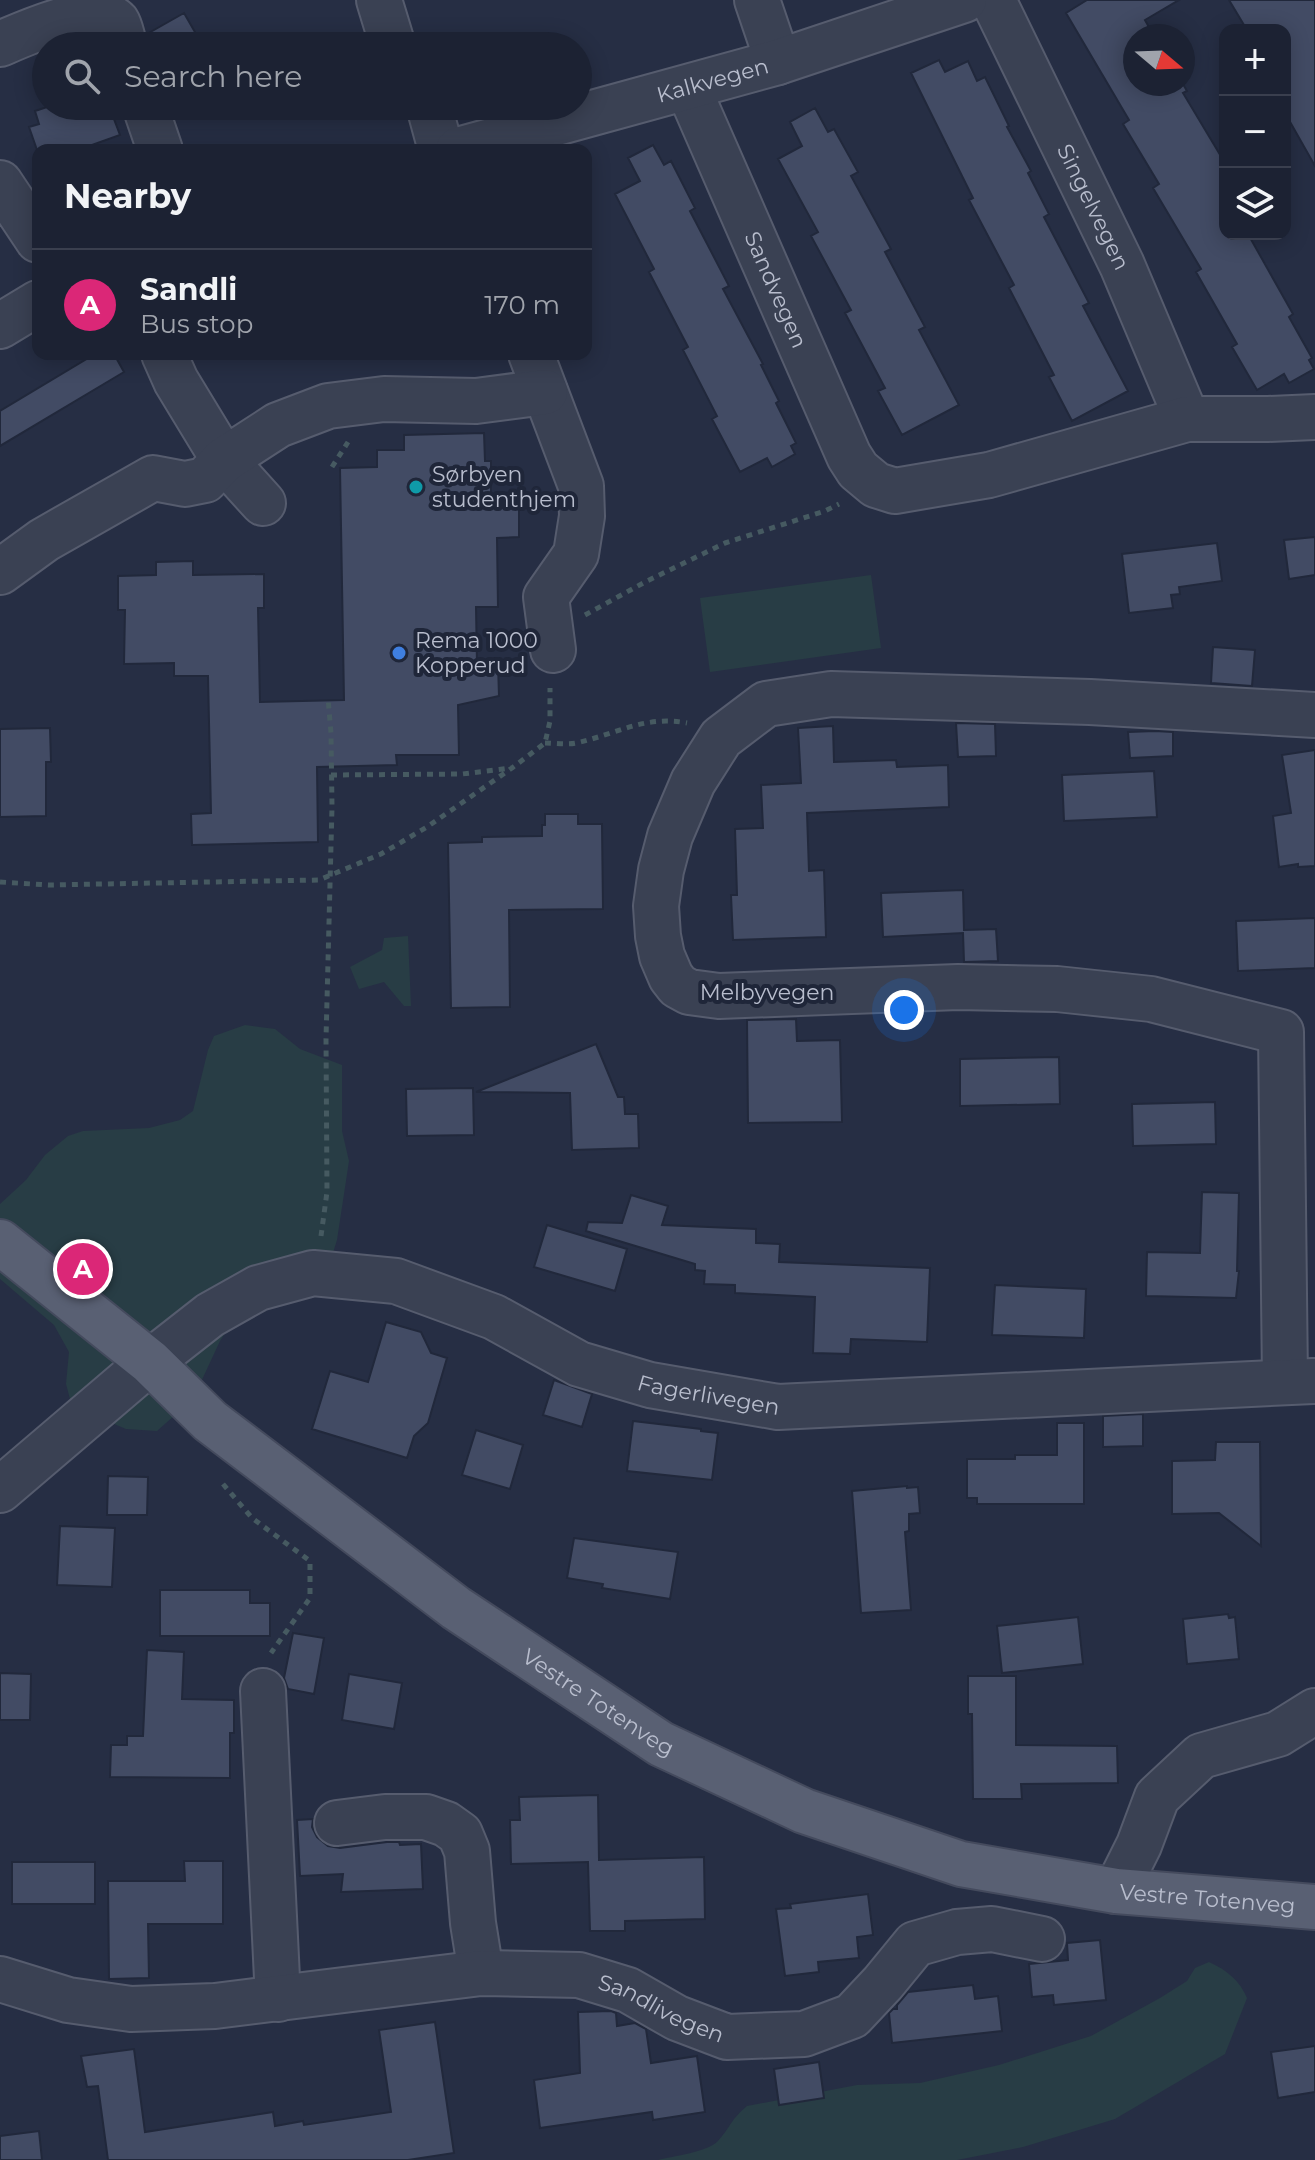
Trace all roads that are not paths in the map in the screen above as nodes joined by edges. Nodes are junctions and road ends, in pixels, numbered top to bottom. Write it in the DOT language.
graph roads {
  1 [pos="379,0"];
  2 [pos="402,0"];
  3 [pos="757,0"];
  4 [pos="964,0"];
  5 [pos="993,0"];
  6 [pos="120,32"];
  7 [pos="389,32"];
  8 [pos="410,32"];
  9 [pos="0,44"];
  10 [pos="778,62"];
  11 [pos="688,88"];
  12 [pos="592,112"];
  13 [pos="150,120"];
  14 [pos="411,120"];
  15 [pos="433,120"];
  16 [pos="563,120"];
  17 [pos="158,144"];
  18 [pos="417,144"];
  19 [pos="439,144"];
  20 [pos="479,144"];
  21 [pos="0,183"];
  22 [pos="32,231"];
  23 [pos="32,307"];
  24 [pos="0,326"];
  25 [pos="167,360"];
  26 [pos="538,373"];
  27 [pos="1315,417"];
  28 [pos="1187,419"];
  29 [pos="224,460"];
  30 [pos="263,503"];
  31 [pos="0,572"];
  32 [pos="553,650"];
  33 [pos="1315,715"];
  34 [pos="1298,1031"];
  35 [pos="0,1242"];
  36 [pos="150,1362"];
  37 [pos="1300,1381"];
  38 [pos="0,1490"];
  39 [pos="263,1691"];
  40 [pos="1315,1711"];
  41 [pos="337,1823"];
  42 [pos="1116,1891"];
  43 [pos="1315,1907"];
  44 [pos="1042,1939"];
  45 [pos="481,1973"];
  46 [pos="0,1979"];
  47 [pos="278,1999"];
  1 -- 7 [label="street"];
  2 -- 8 [label="street"];
  3 -- 10 [label="street"];
  4 -- 10 [label="street, Kalkvegen"];
  5 -- 28 [label="street, Singelvegen"];
  6 -- 9 [label="street"];
  10 -- 11 [label="street, Kalkvegen"];
  11 -- 12 [label="street, Kalkvegen"];
  11 -- 28 [label="street, Sandvegen"];
  13 -- 17 [label="street"];
  14 -- 18 [label="street"];
  15 -- 19 [label="street"];
  16 -- 20 [label="street, Kalkvegen"];
  21 -- 22 [label="street"];
  23 -- 24 [label="street"];
  25 -- 29 [label="street"];
  26 -- 29 [label="street"];
  26 -- 32 [label="street"];
  27 -- 28 [label="street"];
  29 -- 30 [label="street"];
  29 -- 31 [label="street"];
  33 -- 34 [label="street, Melbyvegen"];
  34 -- 37 [label="street, Melbyvegen"];
  35 -- 36 [label="main road, Vestre Totenveg"];
  36 -- 37 [label="street, Fagerlivegen"];
  36 -- 38 [label="street"];
  36 -- 42 [label="main road, Vestre Totenveg"];
  39 -- 47 [label="street"];
  40 -- 42 [label="street"];
  41 -- 45 [label="street"];
  42 -- 43 [label="main road, Vestre Totenveg"];
  44 -- 45 [label="street, Sandlivegen"];
  45 -- 47 [label="street, Sandlivegen"];
  46 -- 47 [label="street, Sandlivegen"];
}
